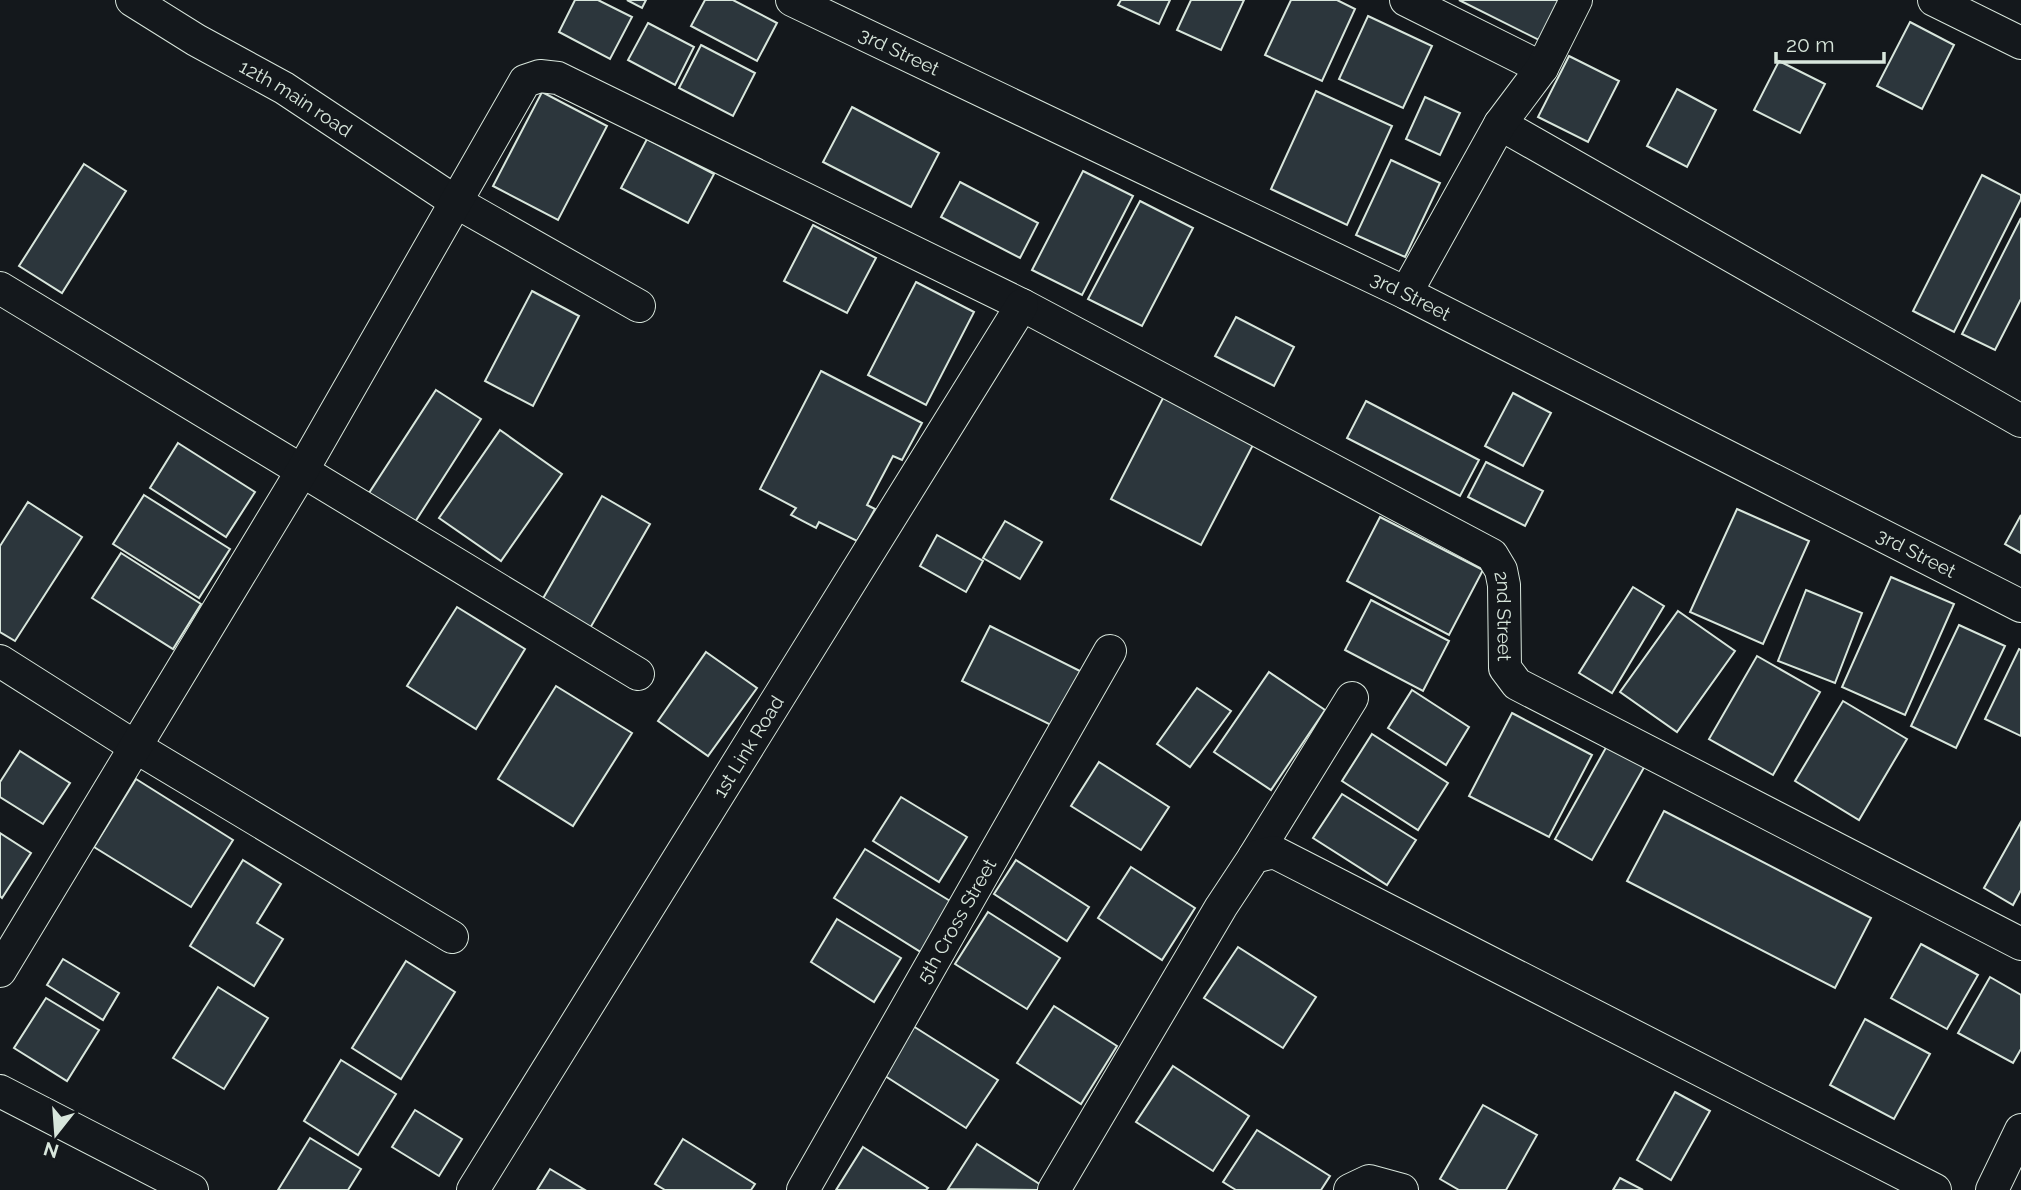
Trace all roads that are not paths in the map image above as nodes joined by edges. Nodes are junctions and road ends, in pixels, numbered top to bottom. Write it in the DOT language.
graph roads {
  1 [pos="132,0"];
  2 [pos="792,0"];
  3 [pos="1406,0"];
  4 [pos="1576,0"];
  5 [pos="1934,0"];
  6 [pos="2021,43"];
  7 [pos="1542,68"];
  8 [pos="1500,124"];
  9 [pos="456,202"];
  10 [pos="0,288"];
  11 [pos="1406,293"];
  12 [pos="1022,305"];
  13 [pos="639,306"];
  14 [pos="2021,421"];
  15 [pos="302,471"];
  16 [pos="2021,606"];
  17 [pos="1110,651"];
  18 [pos="0,662"];
  19 [pos="638,674"];
  20 [pos="1352,698"];
  21 [pos="134,746"];
  22 [pos="1254,858"];
  23 [pos="452,937"];
  24 [pos="2021,944"];
  25 [pos="0,971"];
  26 [pos="0,1091"];
  27 [pos="2021,1130"];
  28 [pos="192,1190"];
  29 [pos="473,1190"];
  30 [pos="803,1190"];
  31 [pos="1054,1190"];
  32 [pos="1350,1190"];
  33 [pos="1402,1190"];
  34 [pos="1935,1190"];
  35 [pos="1992,1190"];
  1 -- 9 [label="street, 12th main road"];
  2 -- 11 [label="street, 3rd Street"];
  3 -- 7 [label="street"];
  4 -- 7 [label="street"];
  5 -- 6 [label="street"];
  7 -- 8 [label="street"];
  8 -- 11 [label="street"];
  8 -- 14 [label="street"];
  9 -- 12 [label="street, 2nd Street"];
  9 -- 13 [label="street, 12th main road"];
  9 -- 15 [label="street"];
  10 -- 15 [label="street"];
  11 -- 16 [label="street, 3rd Street"];
  12 -- 24 [label="street, 2nd Street"];
  12 -- 29 [label="street, 1st Link Road"];
  15 -- 19 [label="street"];
  15 -- 21 [label="street"];
  17 -- 30 [label="street, 5th Cross Street"];
  18 -- 21 [label="street"];
  20 -- 22 [label="street"];
  21 -- 23 [label="street"];
  21 -- 25 [label="street"];
  22 -- 31 [label="street"];
  22 -- 34 [label="street"];
  26 -- 28 [label="street"];
  27 -- 35 [label="street"];
  32 -- 33 [label="street"];
}
